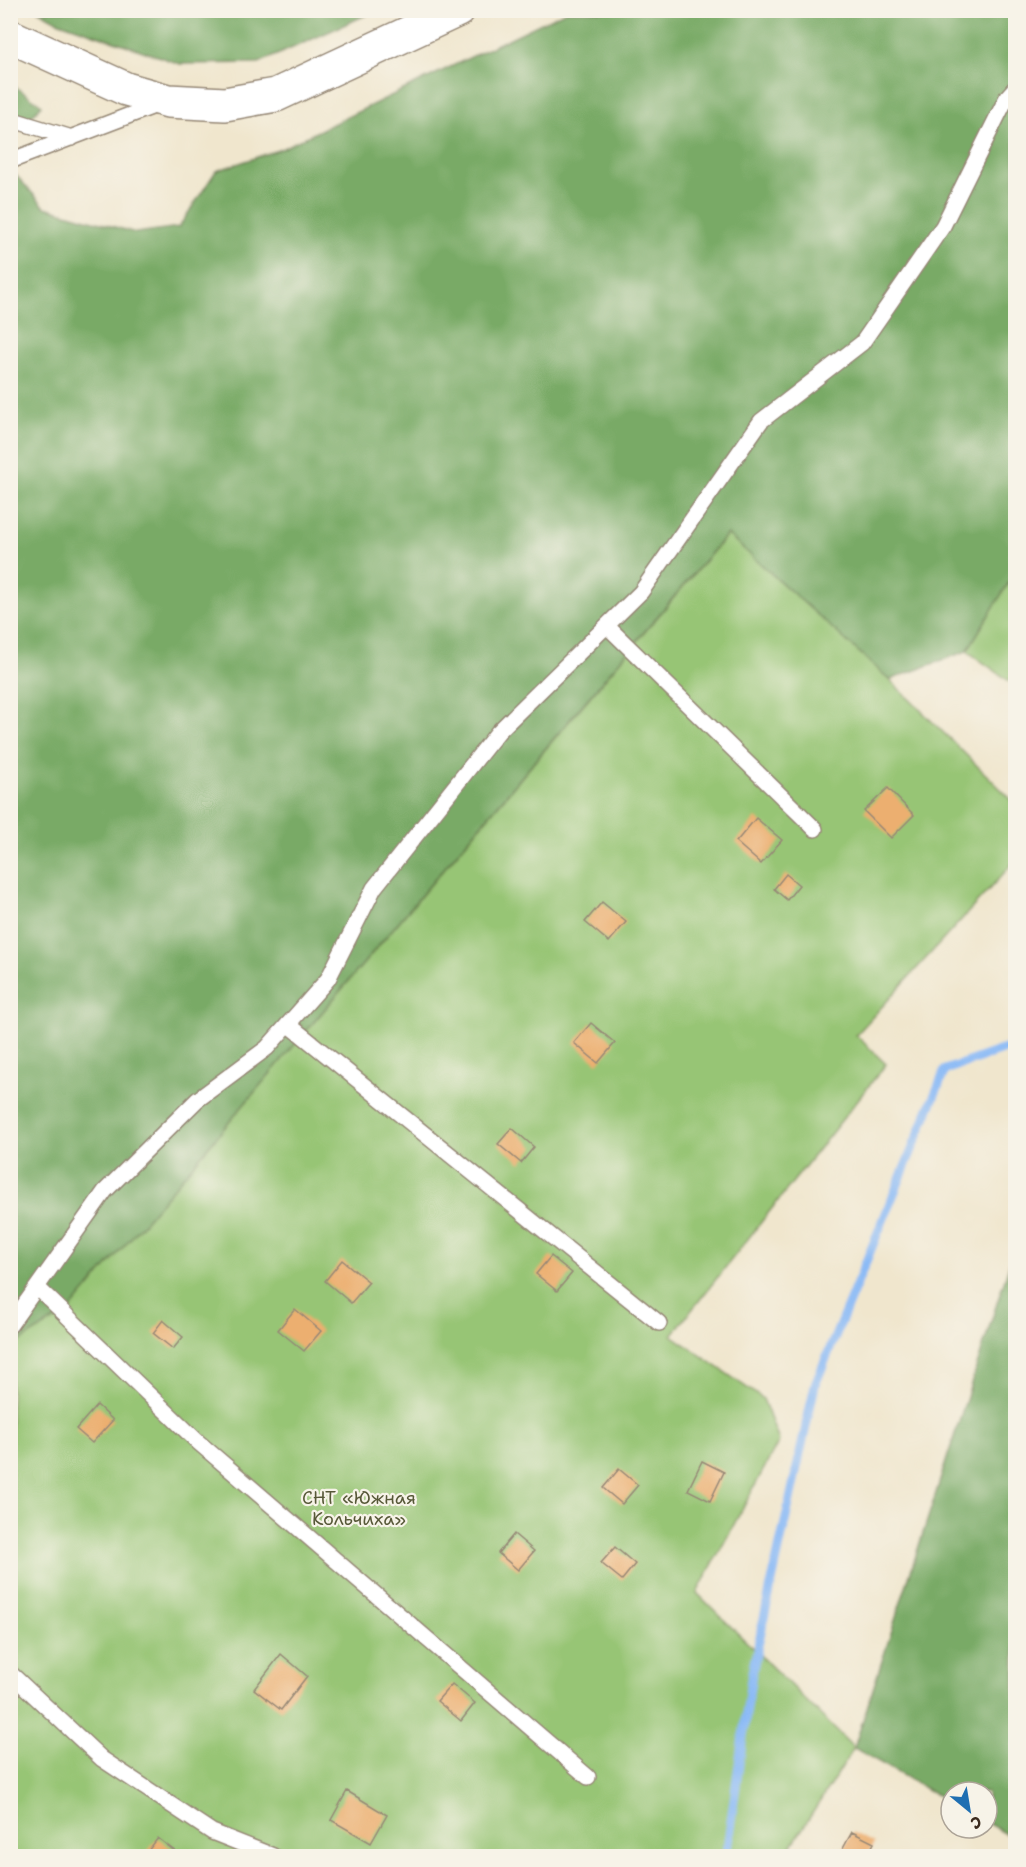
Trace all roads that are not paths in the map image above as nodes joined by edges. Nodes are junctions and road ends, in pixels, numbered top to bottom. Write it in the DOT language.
graph roads {
  1 [pos="458,10"];
  2 [pos="10,36"];
  3 [pos="1016,87"];
  4 [pos="168,101"];
  5 [pos="10,119"];
  6 [pos="72,138"];
  7 [pos="10,161"];
  8 [pos="607,626"];
  9 [pos="815,830"];
  10 [pos="288,1024"];
  11 [pos="38,1288"];
  12 [pos="659,1323"];
  13 [pos="10,1325"];
  14 [pos="10,1673"];
  15 [pos="588,1777"];
  16 [pos="273,1857"];
  1 -- 4 [label="main road"];
  2 -- 4 [label="main road"];
  3 -- 8 [label="lane"];
  4 -- 6 [label="lane"];
  5 -- 6 [label="lane"];
  6 -- 7 [label="lane"];
  8 -- 9 [label="lane"];
  8 -- 10 [label="lane"];
  10 -- 11 [label="lane"];
  10 -- 12 [label="lane"];
  11 -- 13 [label="lane"];
  11 -- 15 [label="lane"];
  14 -- 16 [label="lane"];
}
